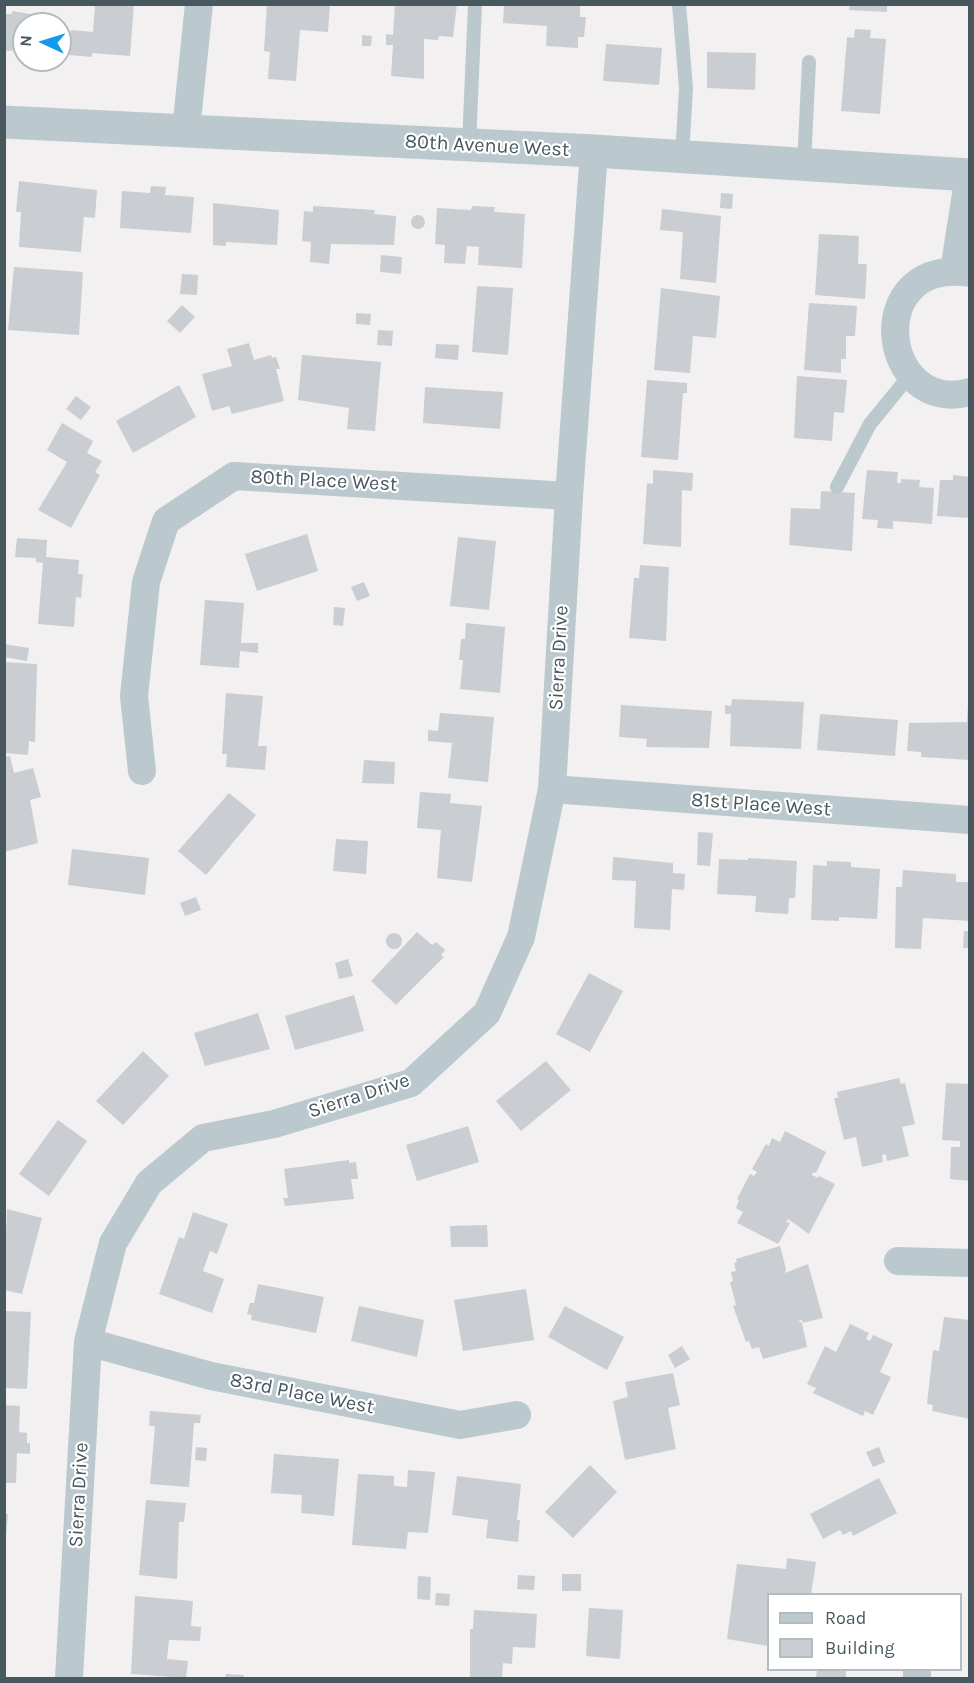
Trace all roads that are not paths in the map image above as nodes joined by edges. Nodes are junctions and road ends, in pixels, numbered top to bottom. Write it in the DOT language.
graph roads {
  1 [pos="199,4"];
  2 [pos="475,4"];
  3 [pos="679,4"];
  4 [pos="809,62"];
  5 [pos="4,122"];
  6 [pos="186,130"];
  7 [pos="468,145"];
  8 [pos="594,151"];
  9 [pos="682,157"];
  10 [pos="804,165"];
  11 [pos="969,175"];
  12 [pos="962,272"];
  13 [pos="910,375"];
  14 [pos="969,392"];
  15 [pos="837,487"];
  16 [pos="569,496"];
  17 [pos="142,771"];
  18 [pos="552,789"];
  19 [pos="969,820"];
  20 [pos="898,1261"];
  21 [pos="969,1263"];
  22 [pos="88,1342"];
  23 [pos="517,1415"];
  24 [pos="69,1678"];
  1 -- 6 [label="street"];
  2 -- 7 [label="lane"];
  3 -- 9 [label="lane"];
  4 -- 10 [label="lane"];
  5 -- 6 [label="street, 80th Avenue West"];
  6 -- 7 [label="street, 80th Avenue West"];
  7 -- 8 [label="street, 80th Avenue West"];
  8 -- 9 [label="street, 80th Avenue West"];
  8 -- 16 [label="street, Sierra Drive"];
  9 -- 10 [label="street, 80th Avenue West"];
  10 -- 11 [label="street, 80th Avenue West"];
  11 -- 12 [label="street"];
  12 -- 13 [label="street"];
  13 -- 14 [label="street"];
  13 -- 15 [label="lane"];
  16 -- 17 [label="street, 80th Place West"];
  16 -- 18 [label="street, Sierra Drive"];
  18 -- 19 [label="street, 81st Place West"];
  18 -- 22 [label="street, Sierra Drive"];
  20 -- 21 [label="street"];
  22 -- 23 [label="street, 83rd Place West"];
  22 -- 24 [label="street, Sierra Drive"];
}
